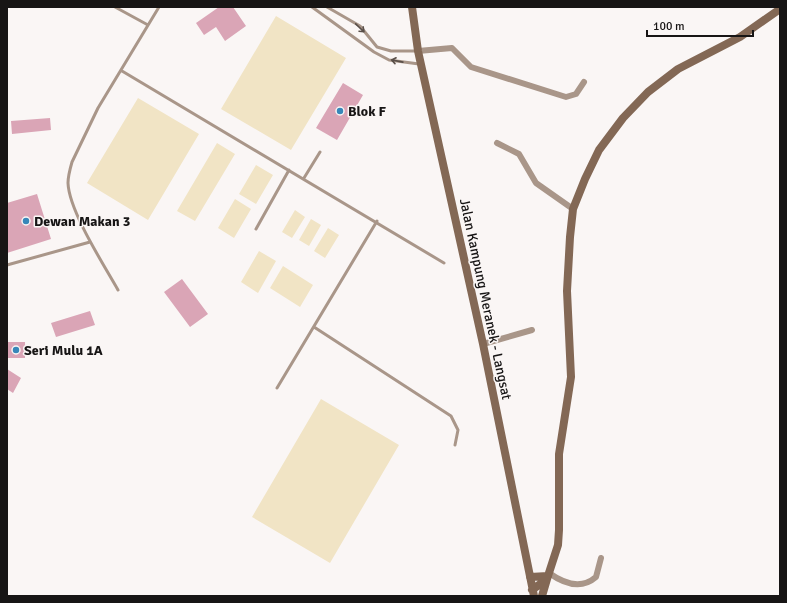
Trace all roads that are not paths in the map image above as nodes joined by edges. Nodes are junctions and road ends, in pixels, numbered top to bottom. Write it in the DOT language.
graph roads {
  1 [pos="115,7"];
  2 [pos="159,7"];
  3 [pos="312,7"];
  4 [pos="327,7"];
  5 [pos="412,7"];
  6 [pos="780,9"];
  7 [pos="148,25"];
  8 [pos="368,38"];
  9 [pos="363,45"];
  10 [pos="418,51"];
  11 [pos="421,65"];
  12 [pos="122,71"];
  13 [pos="584,82"];
  14 [pos="497,143"];
  15 [pos="320,152"];
  16 [pos="289,170"];
  17 [pos="304,178"];
  18 [pos="573,209"];
  19 [pos="377,221"];
  20 [pos="256,228"];
  21 [pos="90,242"];
  22 [pos="444,263"];
  23 [pos="7,265"];
  24 [pos="118,290"];
  25 [pos="314,327"];
  26 [pos="532,330"];
  27 [pos="483,344"];
  28 [pos="277,388"];
  29 [pos="455,445"];
  30 [pos="601,558"];
  31 [pos="548,576"];
  32 [pos="530,577"];
  33 [pos="533,593"];
  34 [pos="542,596"];
  1 -- 7 [label="lane"];
  2 -- 7 [label="lane"];
  3 -- 9 [label="lane"];
  4 -- 8 [label="lane, one-way"];
  5 -- 10 [label="main road, Jalan Kampung Meranek - Langsat"];
  6 -- 18 [label="main road"];
  7 -- 12 [label="lane"];
  8 -- 9 [label="lane"];
  8 -- 10 [label="lane"];
  11 -- 9 [label="lane, one-way"];
  10 -- 11 [label="main road, Jalan Kampung Meranek - Langsat"];
  10 -- 13 [label="street"];
  11 -- 27 [label="main road, Jalan Kampung Meranek - Langsat"];
  12 -- 16 [label="lane"];
  12 -- 21 [label="lane"];
  14 -- 18 [label="street"];
  15 -- 17 [label="lane"];
  16 -- 17 [label="lane"];
  16 -- 20 [label="lane"];
  17 -- 19 [label="lane"];
  18 -- 31 [label="main road"];
  19 -- 22 [label="lane"];
  19 -- 25 [label="lane"];
  21 -- 23 [label="lane"];
  21 -- 24 [label="lane"];
  25 -- 28 [label="lane"];
  25 -- 29 [label="lane"];
  26 -- 27 [label="street"];
  27 -- 32 [label="main road, Jalan Kampung Meranek - Langsat"];
  30 -- 31 [label="street"];
  31 -- 32 [label="main road"];
  31 -- 33 [label="main road"];
  31 -- 34 [label="main road"];
  32 -- 33 [label="main road, Jalan Kampung Meranek - Langsat"];
}
